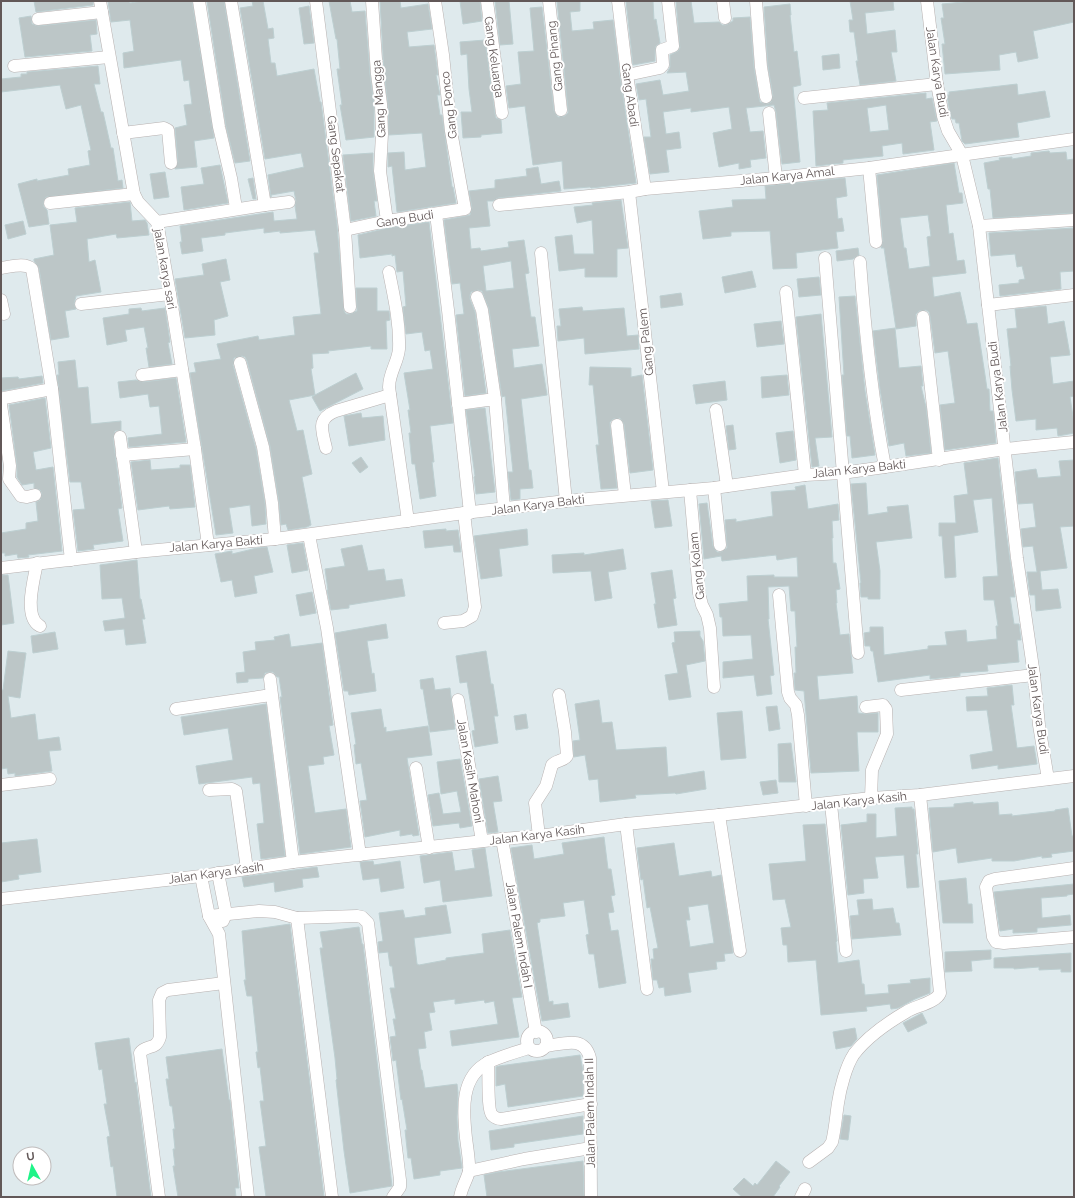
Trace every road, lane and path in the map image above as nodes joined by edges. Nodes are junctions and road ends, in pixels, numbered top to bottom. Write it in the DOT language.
graph roads {
  1 [pos="199,1"];
  2 [pos="231,1"];
  3 [pos="316,1"];
  4 [pos="372,1"];
  5 [pos="434,1"];
  6 [pos="486,1"];
  7 [pos="549,1"];
  8 [pos="618,1"];
  9 [pos="668,1"];
  10 [pos="723,1"];
  11 [pos="756,1"];
  12 [pos="928,1"];
  13 [pos="101,7"];
  14 [pos="725,18"];
  15 [pos="38,19"];
  16 [pos="109,57"];
  17 [pos="14,66"];
  18 [pos="627,75"];
  19 [pos="937,84"];
  20 [pos="766,97"];
  21 [pos="804,98"];
  22 [pos="561,110"];
  23 [pos="502,113"];
  24 [pos="769,113"];
  25 [pos="123,133"];
  26 [pos="1074,139"];
  27 [pos="962,155"];
  28 [pos="171,163"];
  29 [pos="869,168"];
  30 [pos="776,178"];
  31 [pos="645,189"];
  32 [pos="629,192"];
  33 [pos="134,194"];
  34 [pos="289,202"];
  35 [pos="50,203"];
  36 [pos="266,204"];
  37 [pos="499,206"];
  38 [pos="236,208"];
  39 [pos="465,209"];
  40 [pos="436,214"];
  41 [pos="1074,220"];
  42 [pos="387,221"];
  43 [pos="156,222"];
  44 [pos="978,226"];
  45 [pos="345,230"];
  46 [pos="876,242"];
  47 [pos="541,253"];
  48 [pos="825,258"];
  49 [pos="860,262"];
  50 [pos="1,268"];
  51 [pos="389,272"];
  52 [pos="786,292"];
  53 [pos="170,294"];
  54 [pos="1074,295"];
  55 [pos="477,297"];
  56 [pos="1,300"];
  57 [pos="81,304"];
  58 [pos="988,305"];
  59 [pos="350,307"];
  60 [pos="4,314"];
  61 [pos="923,317"];
  62 [pos="240,363"];
  63 [pos="182,370"];
  64 [pos="142,375"];
  65 [pos="52,389"];
  66 [pos="390,396"];
  67 [pos="495,399"];
  68 [pos="1,401"];
  69 [pos="458,404"];
  70 [pos="1,405"];
  71 [pos="716,410"];
  72 [pos="617,425"];
  73 [pos="120,436"];
  74 [pos="1074,442"];
  75 [pos="326,448"];
  76 [pos="195,449"];
  77 [pos="1005,449"];
  78 [pos="122,455"];
  79 [pos="939,460"];
  80 [pos="885,467"];
  81 [pos="842,473"];
  82 [pos="805,475"];
  83 [pos="727,486"];
  84 [pos="714,488"];
  85 [pos="690,490"];
  86 [pos="663,492"];
  87 [pos="625,495"];
  88 [pos="35,496"];
  89 [pos="566,501"];
  90 [pos="504,509"];
  91 [pos="467,513"];
  92 [pos="408,521"];
  93 [pos="308,535"];
  94 [pos="275,539"];
  95 [pos="208,545"];
  96 [pos="720,545"];
  97 [pos="139,551"];
  98 [pos="71,560"];
  99 [pos="37,563"];
  100 [pos="1,568"];
  101 [pos="779,596"];
  102 [pos="444,623"];
  103 [pos="40,626"];
  104 [pos="858,653"];
  105 [pos="1034,675"];
  106 [pos="270,679"];
  107 [pos="714,687"];
  108 [pos="901,690"];
  109 [pos="271,695"];
  110 [pos="559,695"];
  111 [pos="458,700"];
  112 [pos="866,707"];
  113 [pos="176,709"];
  114 [pos="416,768"];
  115 [pos="1074,776"];
  116 [pos="50,779"];
  117 [pos="1048,779"];
  118 [pos="1,785"];
  119 [pos="209,790"];
  120 [pos="920,795"];
  121 [pos="871,798"];
  122 [pos="831,804"];
  123 [pos="806,806"];
  124 [pos="719,815"];
  125 [pos="626,824"];
  126 [pos="539,836"];
  127 [pos="502,839"];
  128 [pos="482,841"];
  129 [pos="429,848"];
  130 [pos="360,856"];
  131 [pos="293,862"];
  132 [pos="1074,868"];
  133 [pos="247,869"];
  134 [pos="218,873"];
  135 [pos="201,876"];
  136 [pos="1,899"];
  137 [pos="226,914"];
  138 [pos="209,916"];
  139 [pos="297,918"];
  140 [pos="219,934"];
  141 [pos="1074,937"];
  142 [pos="740,950"];
  143 [pos="846,951"];
  144 [pos="224,983"];
  145 [pos="647,989"];
  146 [pos="536,1032"];
  147 [pos="546,1046"];
  148 [pos="529,1048"];
  149 [pos="488,1062"];
  150 [pos="591,1104"];
  151 [pos="591,1148"];
  152 [pos="809,1162"];
  153 [pos="469,1171"];
  154 [pos="159,1197"];
  155 [pos="248,1197"];
  156 [pos="332,1197"];
  157 [pos="393,1197"];
  158 [pos="460,1197"];
  159 [pos="591,1197"];
  1 -- 38 [label="street"];
  2 -- 36 [label="street"];
  3 -- 45 [label="street, Gang Sepakat"];
  4 -- 42 [label="street, Gang Mangga"];
  5 -- 39 [label="street, Gang Ponco"];
  6 -- 23 [label="street, Gang Keluarga"];
  7 -- 22 [label="street, Gang Pinang"];
  8 -- 18 [label="street, Gang Abadi"];
  9 -- 18 [label="street"];
  10 -- 14 [label="street"];
  11 -- 20 [label="street"];
  12 -- 19 [label="street, Jalan Karya Budi"];
  13 -- 15 [label="street"];
  13 -- 16 [label="street, jalan karya sari"];
  16 -- 17 [label="street"];
  16 -- 25 [label="street, jalan karya sari"];
  18 -- 31 [label="street, Gang Abadi"];
  19 -- 21 [label="street"];
  19 -- 27 [label="street, Jalan Karya Budi"];
  24 -- 30 [label="street"];
  25 -- 28 [label="street"];
  25 -- 33 [label="street, jalan karya sari"];
  26 -- 27 [label="street, Jalan Karya Amal"];
  27 -- 29 [label="street, Jalan Karya Amal"];
  27 -- 44 [label="street, Jalan Karya Budi"];
  29 -- 30 [label="street, Jalan Karya Amal"];
  29 -- 46 [label="street"];
  30 -- 31 [label="street, Jalan Karya Amal"];
  31 -- 32 [label="street, Jalan Karya Amal"];
  32 -- 37 [label="street, Jalan Karya Amal"];
  32 -- 86 [label="street, Gang Palem"];
  33 -- 35 [label="street"];
  33 -- 43 [label="street, jalan karya sari"];
  34 -- 36 [label="street"];
  36 -- 38 [label="street"];
  38 -- 43 [label="street"];
  39 -- 40 [label="street, Gang Budi"];
  40 -- 42 [label="street, Gang Budi"];
  40 -- 69 [label="street"];
  41 -- 44 [label="street"];
  42 -- 45 [label="street, Gang Budi"];
  43 -- 53 [label="street, jalan karya sari"];
  44 -- 58 [label="street, Jalan Karya Budi"];
  45 -- 59 [label="street, Gang Sepakat"];
  47 -- 89 [label="street"];
  48 -- 81 [label="street"];
  49 -- 80 [label="street"];
  50 -- 65 [label="street"];
  51 -- 66 [label="street"];
  52 -- 82 [label="street"];
  53 -- 57 [label="street"];
  53 -- 63 [label="street, jalan karya sari"];
  54 -- 58 [label="street"];
  55 -- 67 [label="street"];
  56 -- 60 [label="street"];
  58 -- 77 [label="street, Jalan Karya Budi"];
  61 -- 79 [label="street"];
  62 -- 94 [label="street"];
  63 -- 64 [label="street"];
  63 -- 76 [label="street, jalan karya sari"];
  65 -- 68 [label="street"];
  65 -- 98 [label="street"];
  66 -- 75 [label="street"];
  66 -- 92 [label="street"];
  67 -- 69 [label="street"];
  67 -- 90 [label="street"];
  69 -- 91 [label="street"];
  70 -- 88 [label="street"];
  71 -- 83 [label="street"];
  72 -- 87 [label="street"];
  73 -- 78 [label="street"];
  74 -- 77 [label="street, Jalan Karya Bakti"];
  76 -- 78 [label="street"];
  76 -- 95 [label="street, jalan karya sari"];
  77 -- 79 [label="street, Jalan Karya Bakti"];
  77 -- 105 [label="street, Jalan Karya Budi"];
  78 -- 97 [label="street"];
  79 -- 80 [label="street, Jalan Karya Bakti"];
  80 -- 81 [label="street, Jalan Karya Bakti"];
  81 -- 82 [label="street, Jalan Karya Bakti"];
  81 -- 104 [label="street"];
  82 -- 83 [label="street, Jalan Karya Bakti"];
  83 -- 84 [label="street, Jalan Karya Bakti"];
  84 -- 85 [label="street, Jalan Karya Bakti"];
  84 -- 96 [label="street"];
  85 -- 86 [label="street, Jalan Karya Bakti"];
  85 -- 107 [label="street, Gang Kolam"];
  86 -- 87 [label="street, Jalan Karya Bakti"];
  87 -- 89 [label="street, Jalan Karya Bakti"];
  89 -- 90 [label="street, Jalan Karya Bakti"];
  90 -- 91 [label="street, Jalan Karya Bakti"];
  91 -- 92 [label="street, Jalan Karya Bakti"];
  91 -- 102 [label="street"];
  92 -- 93 [label="street, Jalan Karya Bakti"];
  93 -- 94 [label="street, Jalan Karya Bakti"];
  93 -- 130 [label="street"];
  94 -- 95 [label="street, Jalan Karya Bakti"];
  95 -- 97 [label="street, Jalan Karya Bakti"];
  97 -- 98 [label="street, Jalan Karya Bakti"];
  98 -- 99 [label="street, Jalan Karya Bakti"];
  99 -- 100 [label="street, Jalan Karya Bakti"];
  99 -- 103 [label="street"];
  101 -- 123 [label="street"];
  105 -- 108 [label="street"];
  105 -- 117 [label="street, Jalan Karya Budi"];
  106 -- 109 [label="street"];
  109 -- 113 [label="street"];
  109 -- 131 [label="street"];
  110 -- 126 [label="street"];
  111 -- 128 [label="street, Jalan Kasih Mahoni"];
  112 -- 121 [label="street"];
  114 -- 129 [label="street"];
  115 -- 117 [label="street, Jalan Karya Kasih"];
  116 -- 118 [label="street"];
  117 -- 120 [label="street, Jalan Karya Kasih"];
  119 -- 133 [label="street"];
  120 -- 121 [label="street, Jalan Karya Kasih"];
  120 -- 152 [label="street"];
  121 -- 122 [label="street, Jalan Karya Kasih"];
  122 -- 123 [label="street, Jalan Karya Kasih"];
  122 -- 143 [label="street"];
  123 -- 124 [label="street, Jalan Karya Kasih"];
  124 -- 125 [label="street, Jalan Karya Kasih"];
  124 -- 142 [label="street"];
  125 -- 126 [label="street, Jalan Karya Kasih"];
  125 -- 145 [label="street"];
  126 -- 127 [label="street, Jalan Karya Kasih"];
  127 -- 128 [label="street, Jalan Karya Kasih"];
  127 -- 146 [label="street, Jalan Palem Indah I"];
  128 -- 129 [label="street, Jalan Karya Kasih"];
  129 -- 130 [label="street, Jalan Karya Kasih"];
  130 -- 131 [label="street, Jalan Karya Kasih"];
  131 -- 133 [label="street, Jalan Karya Kasih"];
  132 -- 141 [label="street"];
  133 -- 134 [label="street, Jalan Karya Kasih"];
  134 -- 135 [label="street, Jalan Karya Kasih"];
  134 -- 137 [label="street"];
  135 -- 136 [label="street, Jalan Karya Kasih"];
  135 -- 138 [label="street"];
  137 -- 138 [label="street"];
  137 -- 139 [label="street"];
  137 -- 140 [label="street"];
  138 -- 140 [label="street"];
  139 -- 156 [label="street"];
  139 -- 157 [label="street"];
  140 -- 144 [label="street"];
  144 -- 154 [label="street"];
  144 -- 155 [label="street"];
  146 -- 147 [label="street"];
  146 -- 148 [label="street"];
  147 -- 148 [label="street"];
  147 -- 150 [label="street, Jalan Palem Indah II"];
  148 -- 149 [label="street"];
  149 -- 150 [label="street"];
  149 -- 153 [label="street"];
  150 -- 151 [label="street, Jalan Palem Indah II"];
  151 -- 153 [label="street"];
  151 -- 159 [label="street, Jalan Palem Indah II"];
  153 -- 158 [label="street"];
}
